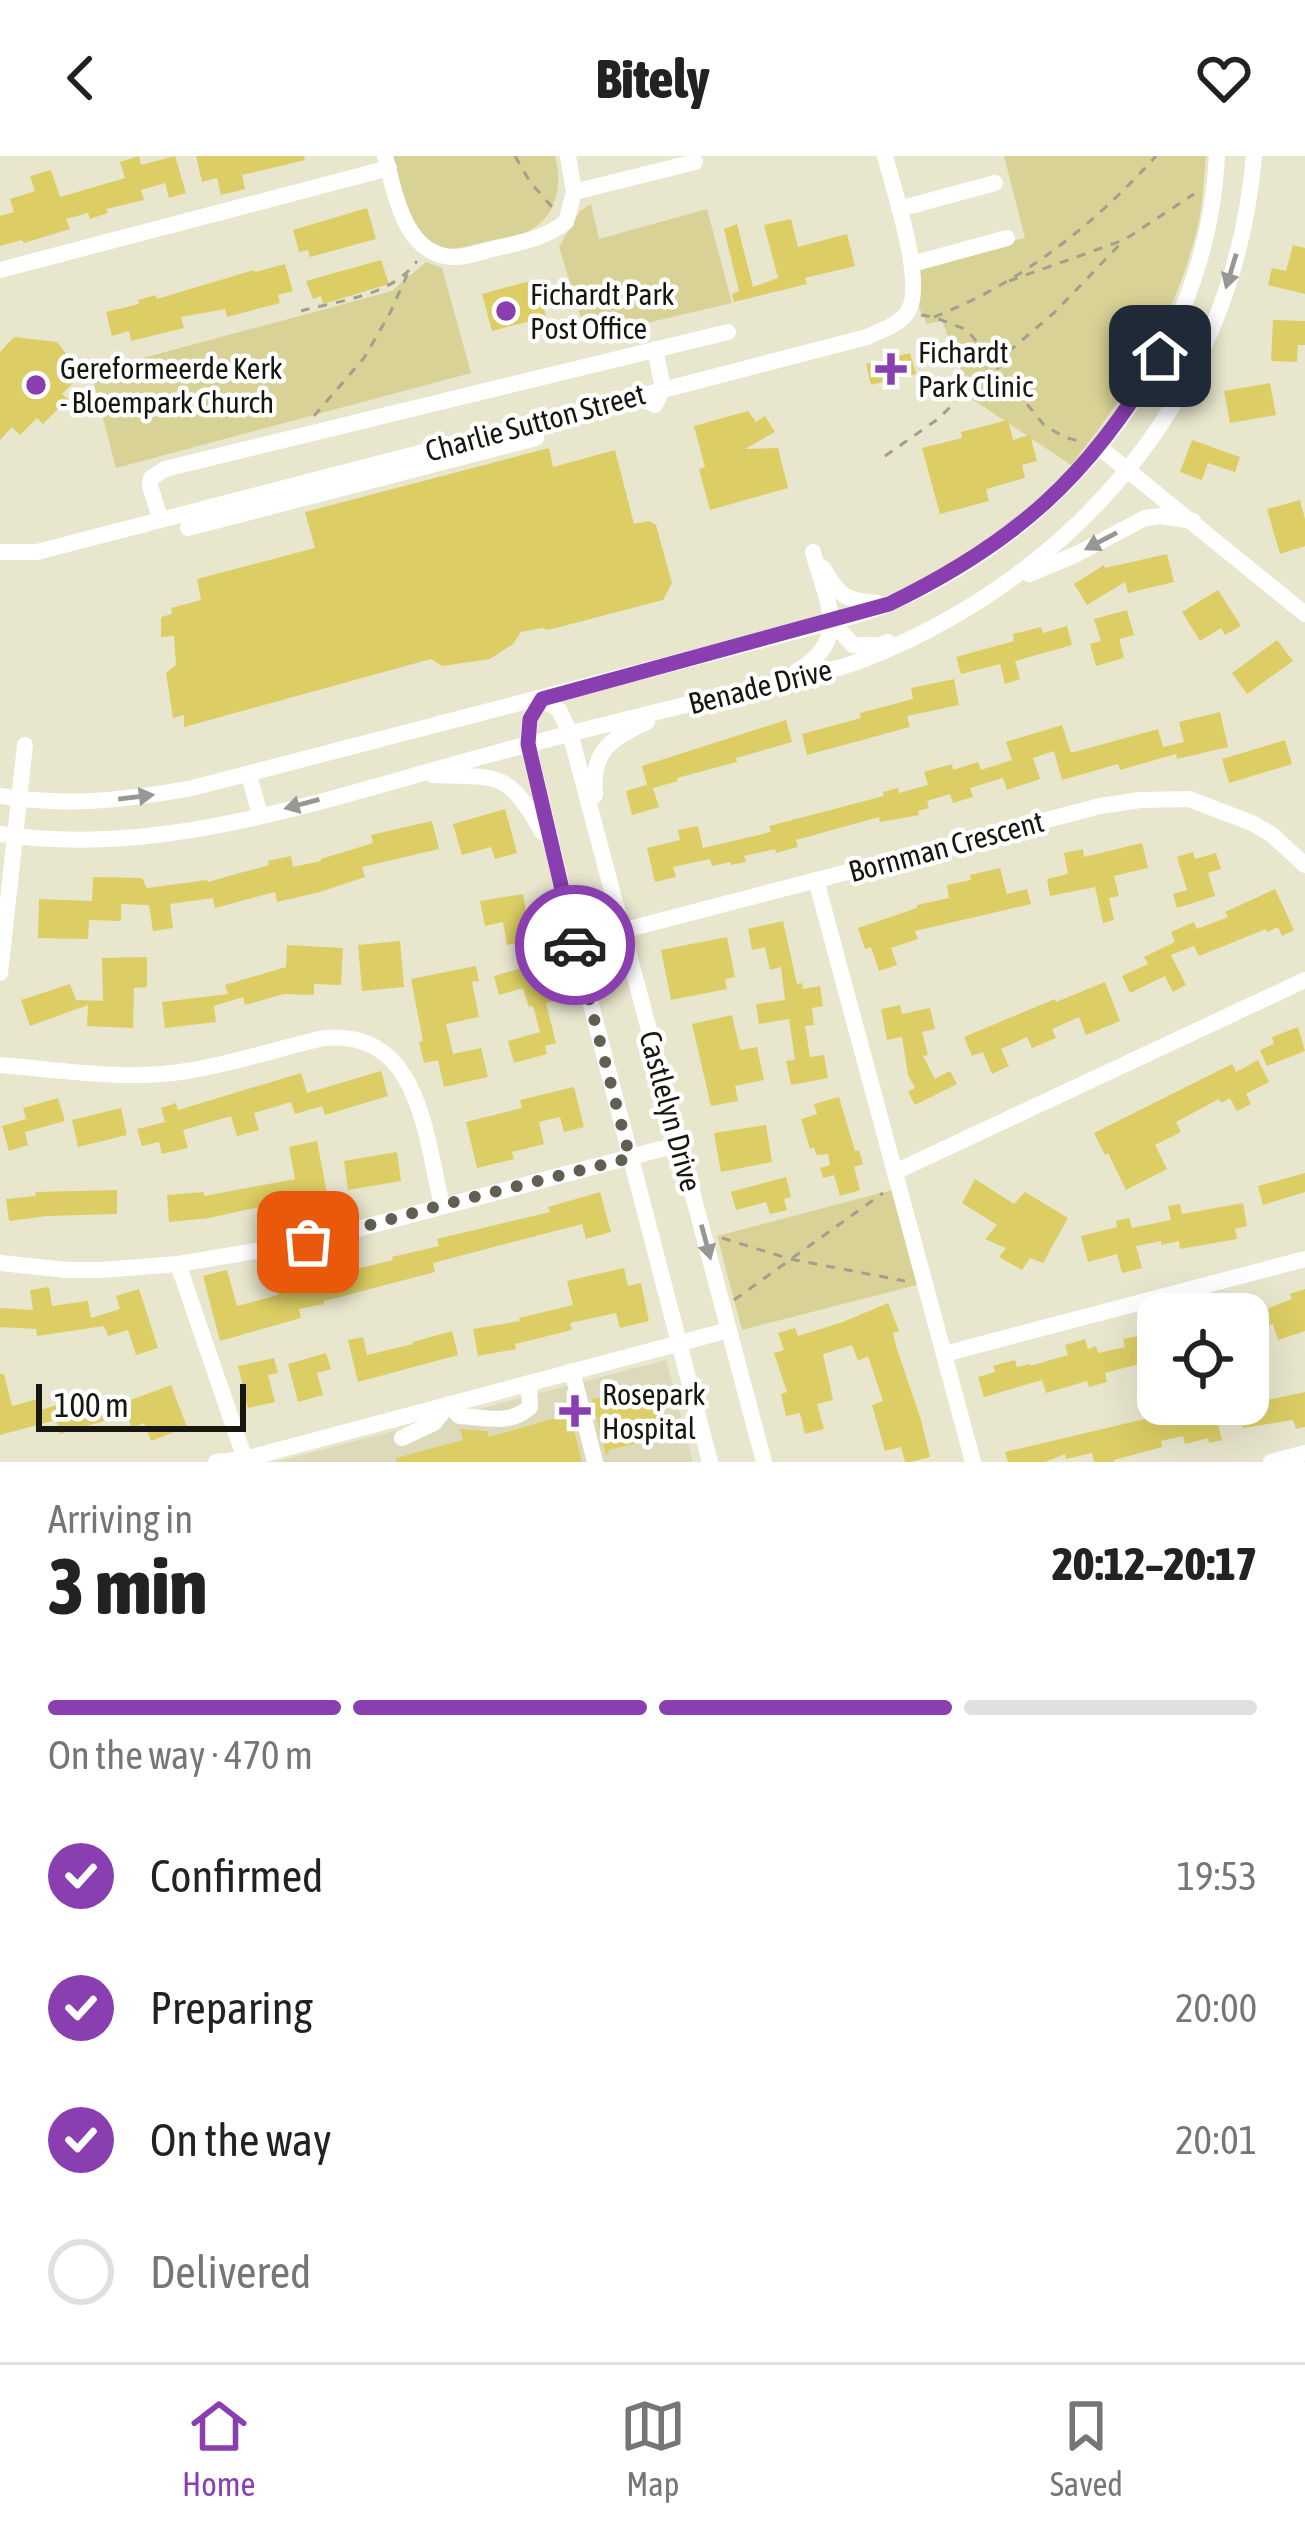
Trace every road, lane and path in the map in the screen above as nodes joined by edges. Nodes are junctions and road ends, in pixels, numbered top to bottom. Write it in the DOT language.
graph roads {
  1 [pos="515,156"];
  2 [pos="568,156"];
  3 [pos="885,156"];
  4 [pos="1156,156"];
  5 [pos="1217,156"];
  6 [pos="1257,156"];
  7 [pos="387,162"];
  8 [pos="695,162"];
  9 [pos="1216,180"];
  10 [pos="995,183"];
  11 [pos="574,192"];
  12 [pos="899,209"];
  13 [pos="566,223"];
  14 [pos="1007,238"];
  15 [pos="1124,240"];
  16 [pos="425,250"];
  17 [pos="912,264"];
  18 [pos="0,270"];
  19 [pos="408,273"];
  20 [pos="1002,284"];
  21 [pos="301,311"];
  22 [pos="907,313"];
  23 [pos="934,317"];
  24 [pos="728,332"];
  25 [pos="655,349"];
  26 [pos="994,364"];
  27 [pos="663,388"];
  28 [pos="295,438"];
  29 [pos="536,438"];
  30 [pos="1099,447"];
  31 [pos="885,456"];
  32 [pos="1129,469"];
  33 [pos="178,518"];
  34 [pos="1194,522"];
  35 [pos="0,552"];
  36 [pos="1010,581"];
  37 [pos="889,604"];
  38 [pos="1305,614"];
  39 [pos="832,622"];
  40 [pos="945,622"];
  41 [pos="734,693"];
  42 [pos="542,699"];
  43 [pos="687,705"];
  44 [pos="570,733"];
  45 [pos="528,744"];
  46 [pos="25,745"];
  47 [pos="415,774"];
  48 [pos="249,775"];
  49 [pos="0,796"];
  50 [pos="20,799"];
  51 [pos="260,815"];
  52 [pos="8,835"];
  53 [pos="600,844"];
  54 [pos="551,847"];
  55 [pos="1305,865"];
  56 [pos="816,880"];
  57 [pos="3,907"];
  58 [pos="623,931"];
  59 [pos="574,943"];
  60 [pos="0,973"];
  61 [pos="1305,980"];
  62 [pos="0,1065"];
  63 [pos="680,1144"];
  64 [pos="630,1158"];
  65 [pos="896,1177"];
  66 [pos="442,1205"];
  67 [pos="703,1232"];
  68 [pos="790,1259"];
  69 [pos="1305,1259"];
  70 [pos="0,1263"];
  71 [pos="178,1264"];
  72 [pos="925,1284"];
  73 [pos="723,1308"];
  74 [pos="729,1330"];
  75 [pos="678,1343"];
  76 [pos="944,1354"];
  77 [pos="572,1371"];
  78 [pos="529,1383"];
  79 [pos="448,1404"];
  80 [pos="401,1438"];
  81 [pos="1305,1454"];
  82 [pos="245,1461"];
  83 [pos="217,1462"];
  84 [pos="595,1462"];
  85 [pos="710,1462"];
  86 [pos="764,1462"];
  87 [pos="973,1462"];
  88 [pos="1271,1462"];
  1 -- 13 [label="path"];
  2 -- 11 [label="street"];
  3 -- 12 [label="street"];
  4 -- 20 [label="path"];
  5 -- 9 [label="street, Benade Drive"];
  6 -- 32 [label="street, Benade Drive, one-way"];
  7 -- 16 [label="street"];
  7 -- 18 [label="street"];
  8 -- 11 [label="street"];
  9 -- 15 [label="path"];
  9 -- 30 [label="street, Benade Drive"];
  10 -- 12 [label="street"];
  11 -- 13 [label="street"];
  12 -- 17 [label="street"];
  13 -- 16 [label="street"];
  14 -- 17 [label="street"];
  15 -- 20 [label="path"];
  15 -- 26 [label="path"];
  16 -- 19 [label="path"];
  17 -- 22 [label="street"];
  19 -- 21 [label="path"];
  19 -- 28 [label="path"];
  20 -- 23 [label="path"];
  22 -- 23 [label="path"];
  22 -- 27 [label="street, Charlie Sutton Street"];
  23 -- 26 [label="path"];
  24 -- 25 [label="street"];
  25 -- 27 [label="street"];
  25 -- 28 [label="street"];
  26 -- 30 [label="path"];
  26 -- 31 [label="path"];
  27 -- 33 [label="street, Charlie Sutton Street"];
  28 -- 33 [label="street"];
  29 -- 33 [label="street"];
  30 -- 32 [label="street"];
  30 -- 37 [label="street, Benade Drive"];
  32 -- 34 [label="street"];
  32 -- 36 [label="street, Benade Drive"];
  33 -- 35 [label="street, Charlie Sutton Street"];
  34 -- 36 [label="street, one-way"];
  34 -- 38 [label="street"];
  36 -- 40 [label="street, Benade Drive"];
  37 -- 39 [label="street, Benade Drive"];
  37 -- 39 [label="street"];
  39 -- 40 [label="street"];
  39 -- 41 [label="street"];
  39 -- 42 [label="street, Benade Drive"];
  40 -- 41 [label="street, Benade Drive"];
  41 -- 43 [label="street, Benade Drive"];
  42 -- 44 [label="street, Castlelyn Drive"];
  42 -- 45 [label="street, Castlelyn Drive"];
  42 -- 48 [label="street, Benade Drive"];
  43 -- 44 [label="street, Benade Drive"];
  43 -- 53 [label="street"];
  44 -- 45 [label="street, Benade Drive"];
  44 -- 53 [label="street, Castlelyn Drive"];
  45 -- 47 [label="street, Benade Drive"];
  45 -- 54 [label="street, Castlelyn Drive"];
  46 -- 50 [label="street"];
  47 -- 51 [label="street, Benade Drive, one-way"];
  47 -- 54 [label="street"];
  50 -- 48 [label="street, Benade Drive, one-way"];
  48 -- 51 [label="street"];
  49 -- 50 [label="street, Benade Drive"];
  50 -- 52 [label="street"];
  51 -- 52 [label="street, Benade Drive"];
  52 -- 57 [label="street"];
  53 -- 58 [label="street, Castlelyn Drive"];
  54 -- 59 [label="street, Castlelyn Drive"];
  55 -- 56 [label="street, Bornman Crescent"];
  56 -- 58 [label="street, Bornman Crescent"];
  56 -- 65 [label="street"];
  57 -- 60 [label="street"];
  58 -- 59 [label="street, Bornman Crescent"];
  58 -- 63 [label="street, Castlelyn Drive"];
  59 -- 64 [label="street, Castlelyn Drive"];
  61 -- 65 [label="street"];
  62 -- 66 [label="street"];
  63 -- 64 [label="street"];
  63 -- 67 [label="street, Castlelyn Drive"];
  64 -- 66 [label="street"];
  64 -- 75 [label="street, Castlelyn Drive"];
  65 -- 68 [label="path"];
  65 -- 72 [label="street"];
  66 -- 71 [label="street"];
  67 -- 68 [label="path"];
  67 -- 73 [label="street, Castlelyn Drive, one-way"];
  68 -- 72 [label="path"];
  68 -- 73 [label="path"];
  69 -- 76 [label="street"];
  70 -- 71 [label="street"];
  71 -- 82 [label="street"];
  72 -- 76 [label="street"];
  73 -- 74 [label="street, Castlelyn Drive"];
  74 -- 75 [label="street"];
  74 -- 86 [label="street, Castlelyn Drive"];
  75 -- 77 [label="street"];
  75 -- 85 [label="street, Castlelyn Drive"];
  76 -- 87 [label="street"];
  77 -- 78 [label="street"];
  77 -- 84 [label="street"];
  78 -- 79 [label="street"];
  78 -- 79 [label="street"];
  79 -- 80 [label="street"];
  79 -- 82 [label="street"];
  81 -- 88 [label="street"];
  82 -- 83 [label="street"];
}
